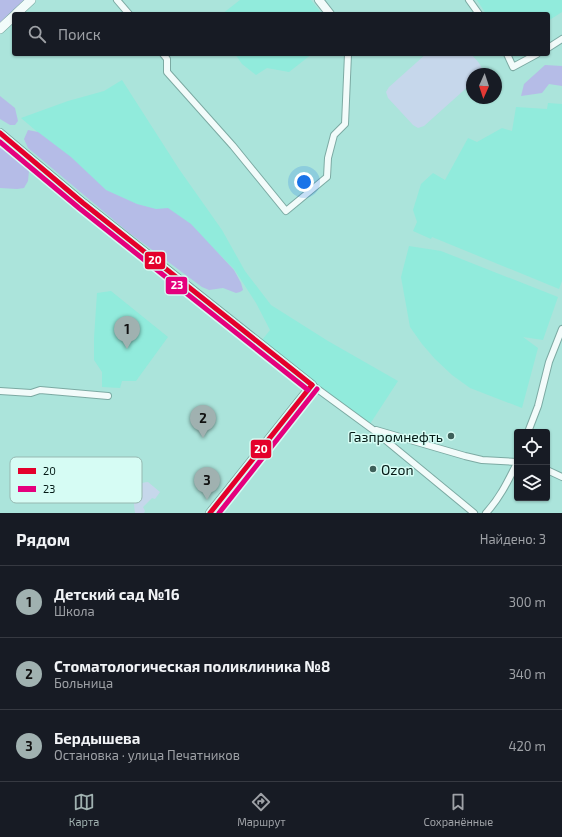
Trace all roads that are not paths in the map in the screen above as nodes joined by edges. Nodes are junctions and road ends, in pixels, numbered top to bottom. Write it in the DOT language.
graph roads {
  1 [pos="31,0"];
  2 [pos="117,0"];
  3 [pos="319,0"];
  4 [pos="469,0"];
  5 [pos="18,12"];
  6 [pos="127,12"];
  7 [pos="328,12"];
  8 [pos="478,12"];
  9 [pos="12,18"];
  10 [pos="0,29"];
  11 [pos="562,40"];
  12 [pos="550,47"];
  13 [pos="165,56"];
  14 [pos="348,56"];
  15 [pos="507,56"];
  16 [pos="533,56"];
  17 [pos="0,133"];
  18 [pos="562,329"];
  19 [pos="312,385"];
  20 [pos="0,391"];
  21 [pos="108,396"];
  22 [pos="372,429"];
  23 [pos="529,429"];
  24 [pos="514,462"];
  25 [pos="516,465"];
  26 [pos="550,471"];
  27 [pos="562,477"];
  28 [pos="210,513"];
  29 [pos="474,513"];
  30 [pos="486,513"];
  1 -- 5 [label="main road"];
  2 -- 6 [label="street"];
  3 -- 7 [label="street"];
  4 -- 8 [label="street"];
  9 -- 10 [label="main road"];
  11 -- 12 [label="street"];
  13 -- 14 [label="street"];
  15 -- 16 [label="street"];
  17 -- 19 [label="street"];
  18 -- 23 [label="street"];
  19 -- 22 [label="street"];
  19 -- 28 [label="street"];
  20 -- 21 [label="street"];
  22 -- 24 [label="street"];
  22 -- 29 [label="street"];
  25 -- 30 [label="street"];
  26 -- 27 [label="street"];
}
